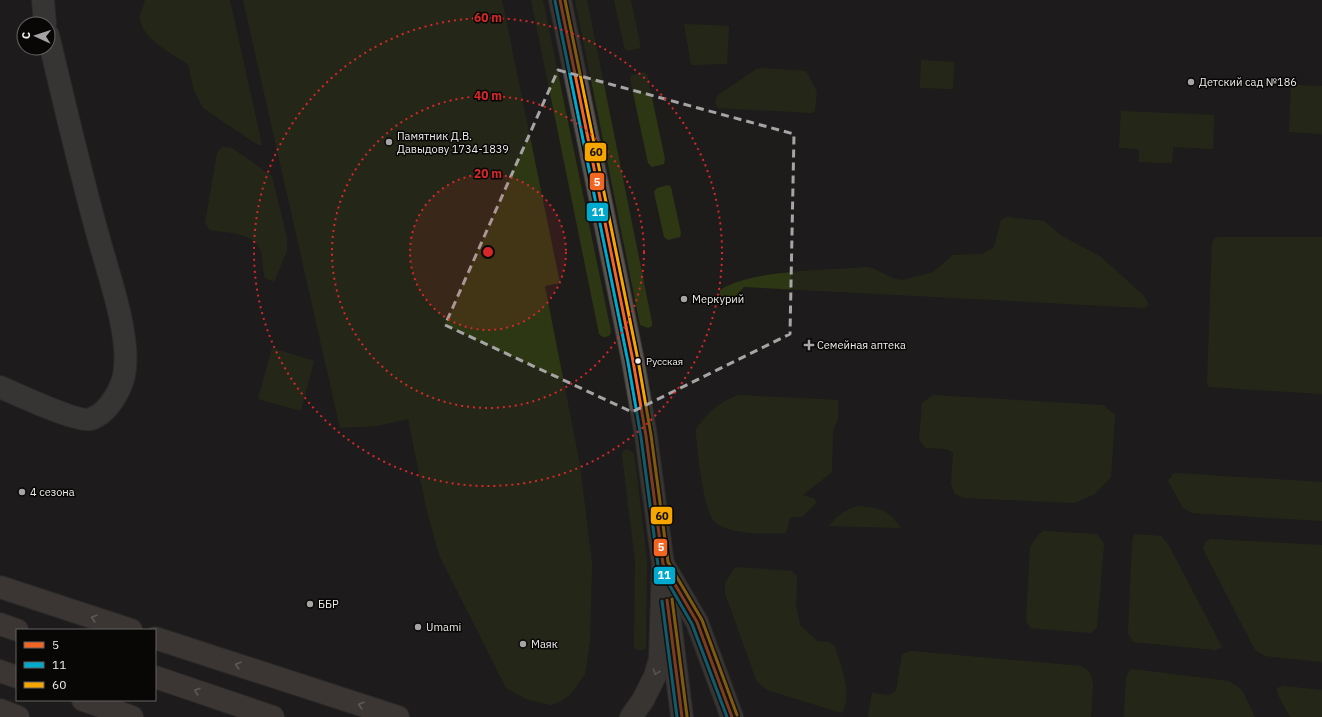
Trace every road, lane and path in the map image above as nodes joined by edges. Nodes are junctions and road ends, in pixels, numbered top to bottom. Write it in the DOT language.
graph roads {
  1 [pos="43,0"];
  2 [pos="560,0"];
  3 [pos="44,16"];
  4 [pos="53,56"];
  5 [pos="0,387"];
  6 [pos="663,564"];
  7 [pos="0,587"];
  8 [pos="0,624"];
  9 [pos="128,629"];
  10 [pos="16,630"];
  11 [pos="156,638"];
  12 [pos="0,671"];
  13 [pos="16,677"];
  14 [pos="156,677"];
  15 [pos="86,701"];
  16 [pos="0,710"];
  17 [pos="18,717"];
  18 [pos="132,717"];
  19 [pos="273,717"];
  20 [pos="398,717"];
  21 [pos="631,717"];
  22 [pos="682,717"];
  23 [pos="732,717"];
  1 -- 3 [label="street"];
  2 -- 6 [label="main road"];
  4 -- 5 [label="street"];
  6 -- 21 [label="main road, one-way"];
  6 -- 22 [label="main road"];
  6 -- 23 [label="main road"];
  9 -- 7 [label="highway, one-way"];
  8 -- 10 [label="highway"];
  20 -- 11 [label="highway, one-way"];
  12 -- 13 [label="highway"];
  19 -- 14 [label="highway, one-way"];
  15 -- 18 [label="highway"];
  16 -- 17 [label="highway"];
}
